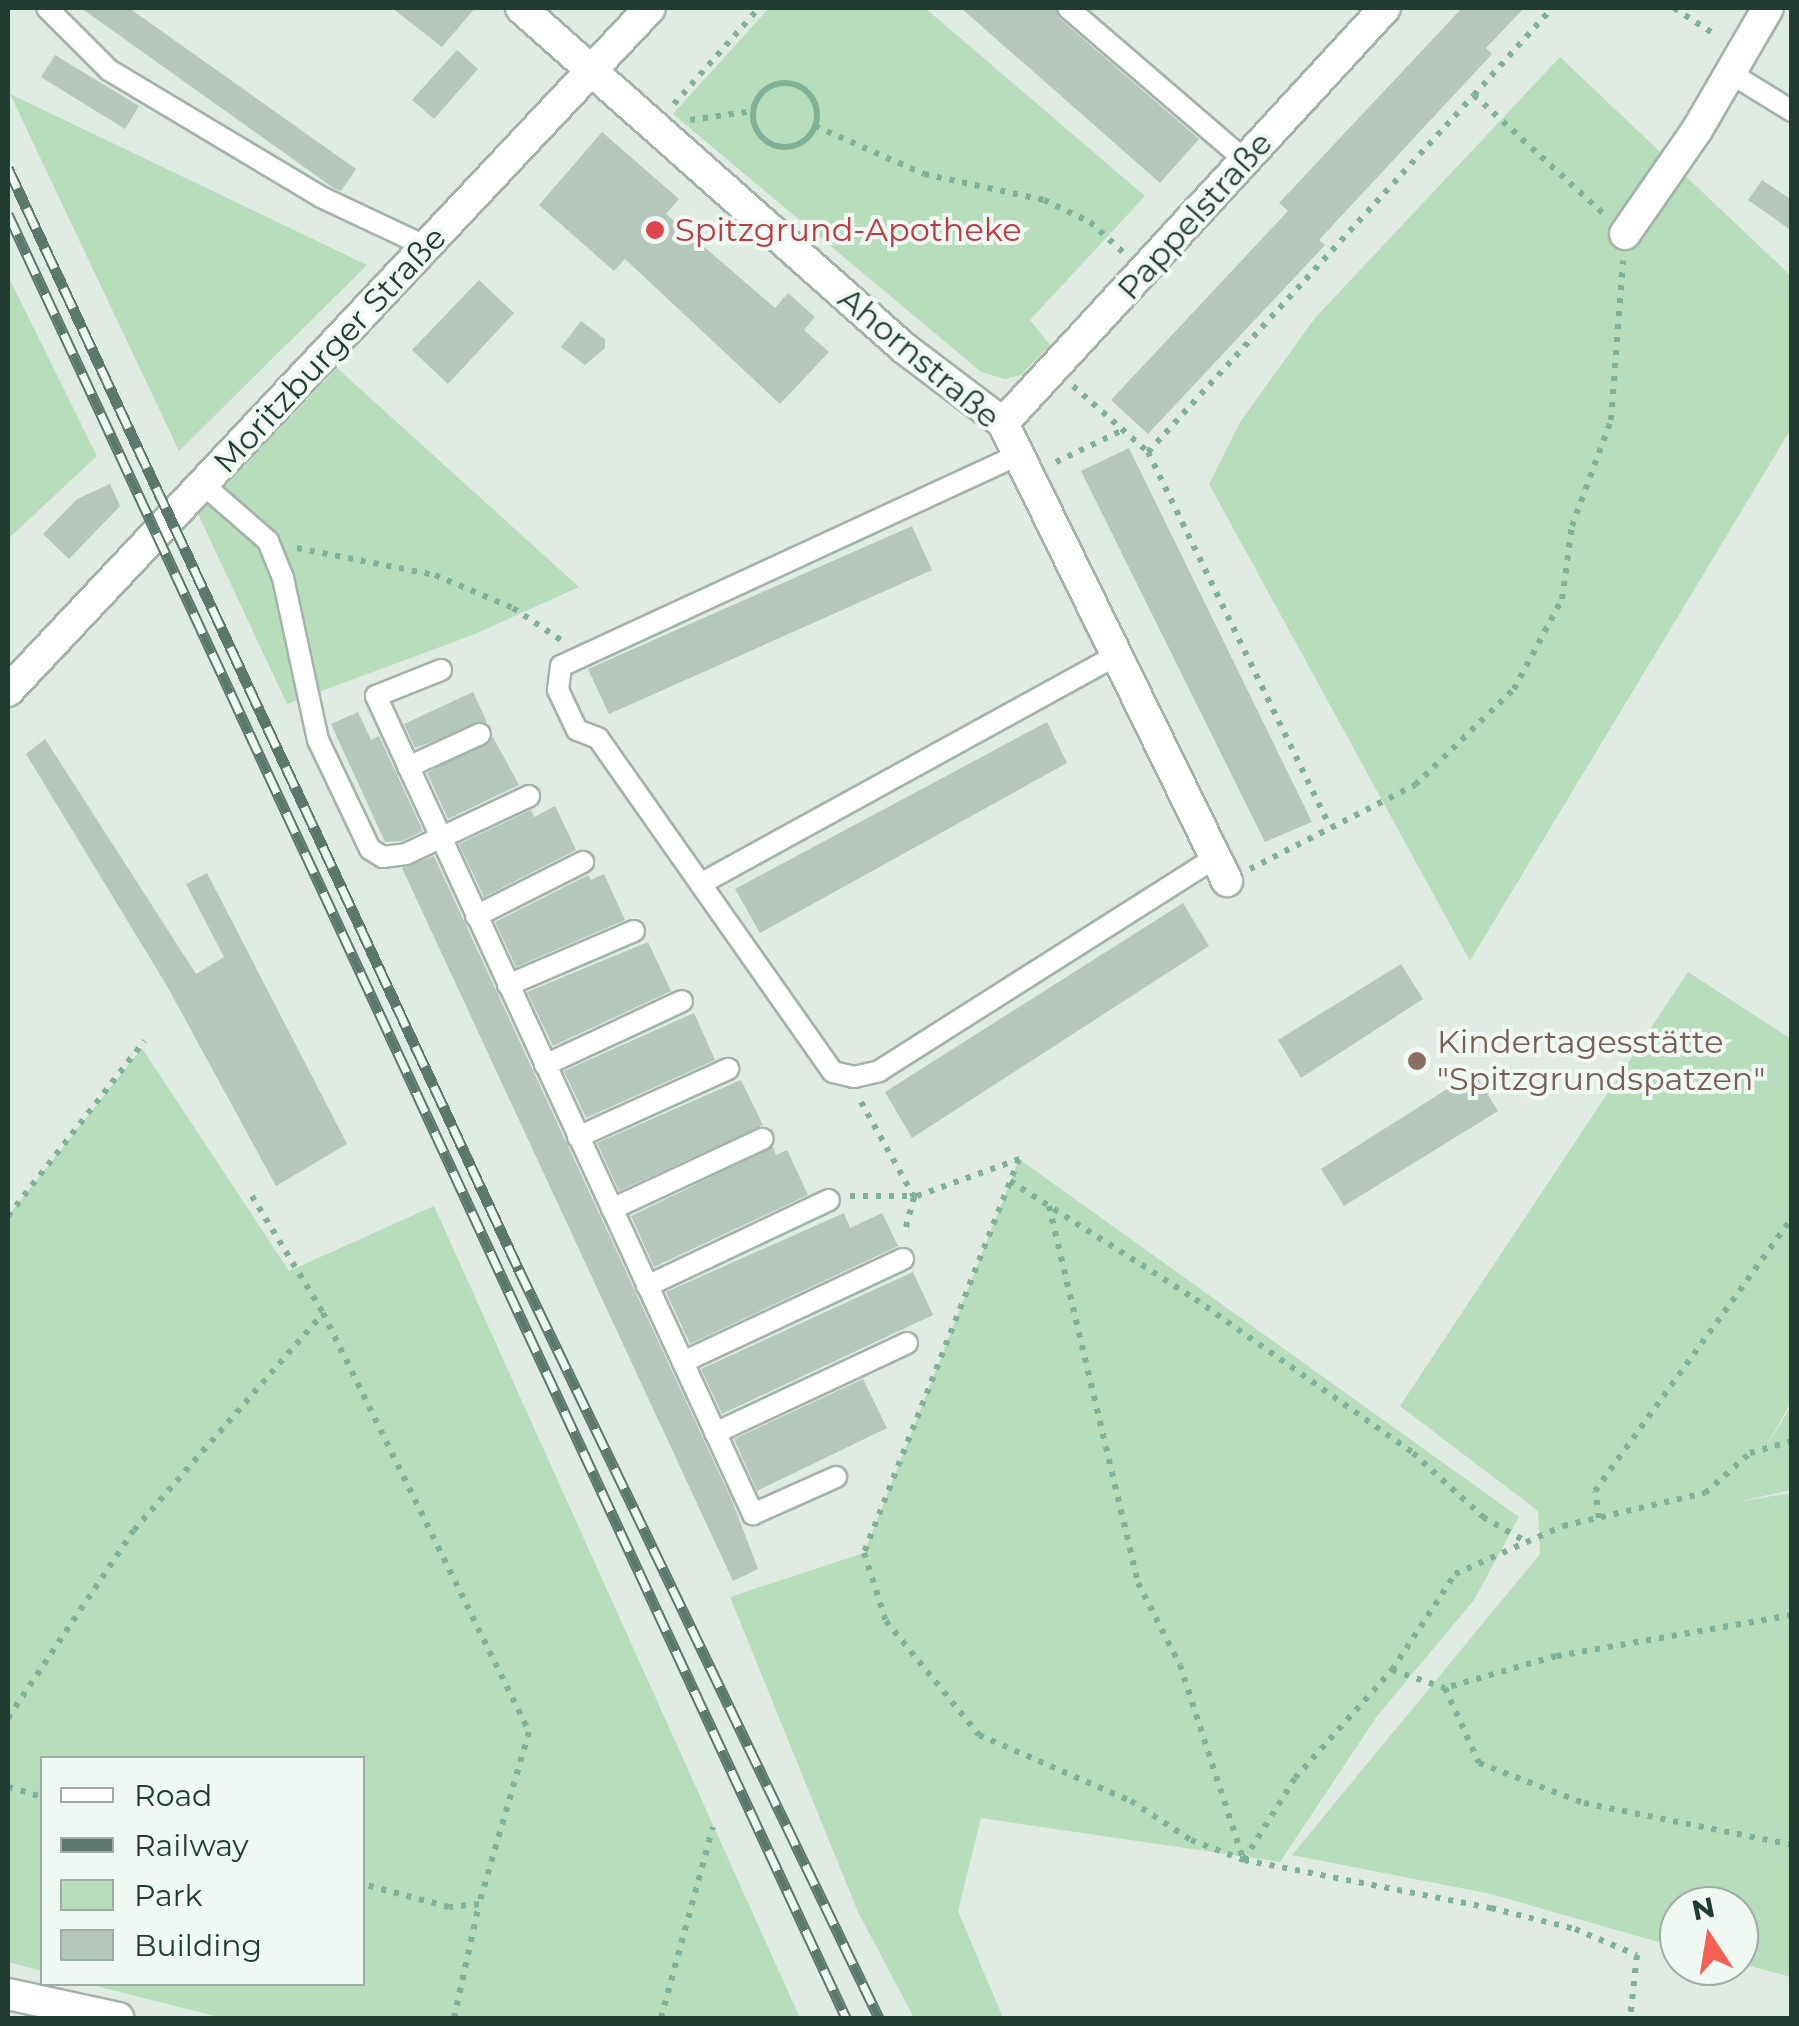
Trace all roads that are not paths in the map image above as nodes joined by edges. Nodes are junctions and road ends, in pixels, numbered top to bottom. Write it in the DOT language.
graph roads {
  1 [pos="47,8"];
  2 [pos="521,8"];
  3 [pos="650,8"];
  4 [pos="1068,8"];
  5 [pos="1385,8"];
  6 [pos="1768,8"];
  7 [pos="1737,62"];
  8 [pos="594,69"];
  9 [pos="1792,112"];
  10 [pos="1245,160"];
  11 [pos="1625,234"];
  12 [pos="425,246"];
  13 [pos="1002,423"];
  14 [pos="1023,465"];
  15 [pos="205,486"];
  16 [pos="1113,658"];
  17 [pos="441,670"];
  18 [pos="8,692"];
  19 [pos="480,734"];
  20 [pos="408,766"];
  21 [pos="529,796"];
  22 [pos="440,840"];
  23 [pos="583,862"];
  24 [pos="1220,870"];
  25 [pos="704,882"];
  26 [pos="476,916"];
  27 [pos="634,930"];
  28 [pos="508,985"];
  29 [pos="682,1000"];
  30 [pos="544,1064"];
  31 [pos="728,1069"];
  32 [pos="578,1137"];
  33 [pos="762,1139"];
  34 [pos="829,1200"];
  35 [pos="612,1209"];
  36 [pos="903,1259"];
  37 [pos="647,1286"];
  38 [pos="907,1343"];
  39 [pos="682,1362"];
  40 [pos="715,1433"];
  41 [pos="836,1477"];
  42 [pos="8,1994"];
  43 [pos="118,2018"];
  1 -- 12 [label="lane"];
  2 -- 8 [label="street, Ahornstraße"];
  3 -- 8 [label="street, Moritzburger Straße"];
  4 -- 10 [label="lane"];
  5 -- 10 [label="street, Pappelstraße"];
  6 -- 7 [label="street"];
  7 -- 9 [label="lane"];
  7 -- 11 [label="street"];
  8 -- 12 [label="street, Moritzburger Straße"];
  8 -- 13 [label="street, Ahornstraße"];
  10 -- 13 [label="street, Pappelstraße"];
  12 -- 15 [label="street, Moritzburger Straße"];
  13 -- 14 [label="street, Ahornstraße"];
  14 -- 16 [label="street, Ahornstraße"];
  14 -- 25 [label="lane"];
  15 -- 18 [label="street, Moritzburger Straße"];
  15 -- 22 [label="lane"];
  16 -- 24 [label="street, Ahornstraße"];
  16 -- 25 [label="lane"];
  17 -- 20 [label="lane"];
  19 -- 20 [label="lane"];
  20 -- 22 [label="lane"];
  21 -- 22 [label="lane"];
  22 -- 26 [label="lane"];
  23 -- 26 [label="lane"];
  24 -- 25 [label="lane"];
  26 -- 28 [label="lane"];
  27 -- 28 [label="lane"];
  28 -- 30 [label="lane"];
  29 -- 30 [label="lane"];
  30 -- 32 [label="lane"];
  31 -- 32 [label="lane"];
  32 -- 35 [label="lane"];
  33 -- 35 [label="lane"];
  34 -- 37 [label="lane"];
  35 -- 37 [label="lane"];
  36 -- 39 [label="lane"];
  37 -- 39 [label="lane"];
  38 -- 40 [label="lane"];
  39 -- 40 [label="lane"];
  40 -- 41 [label="lane"];
  42 -- 43 [label="street"];
}
